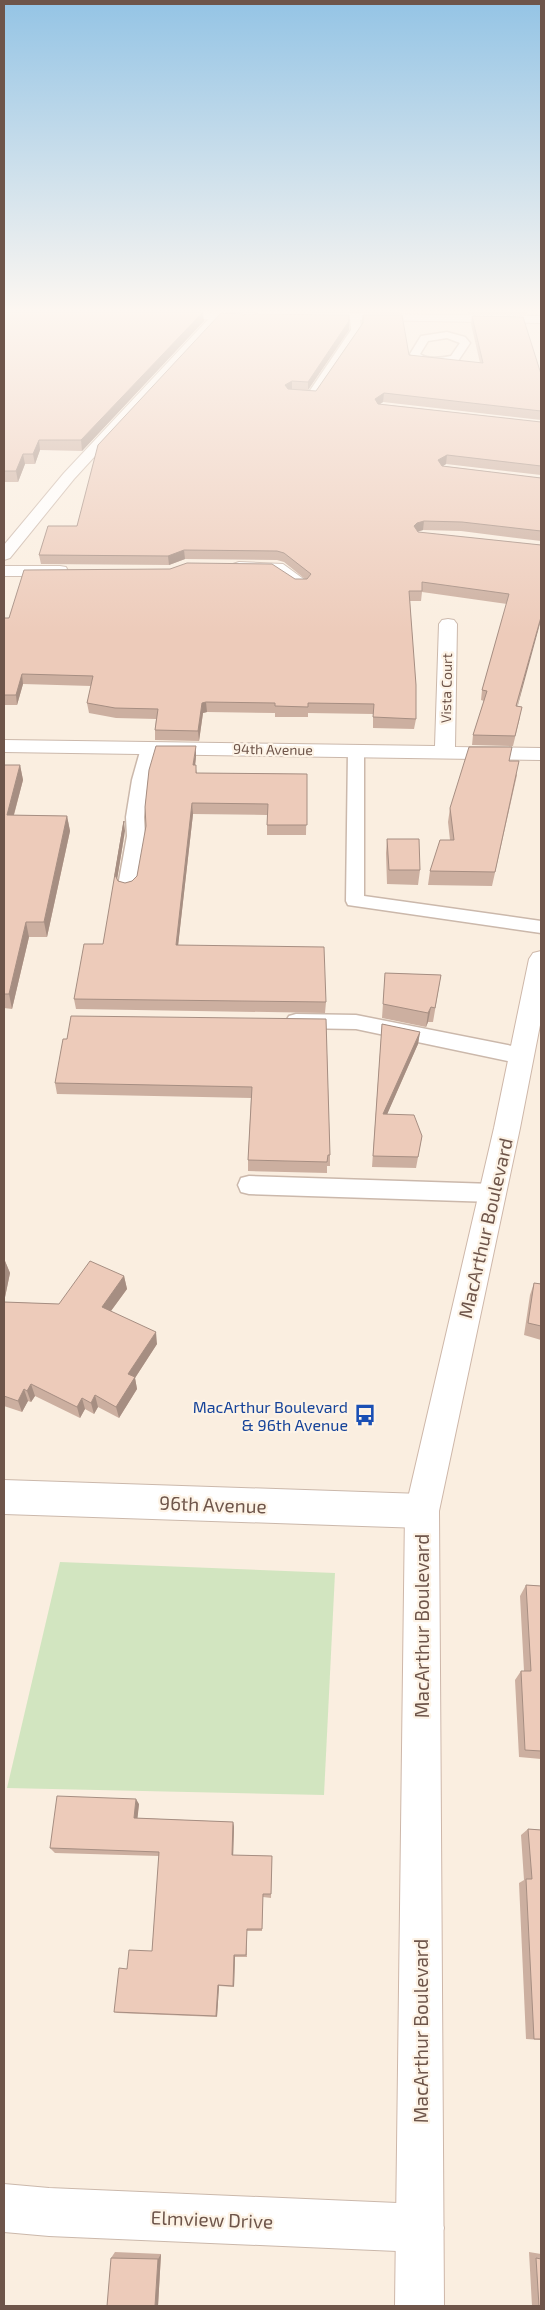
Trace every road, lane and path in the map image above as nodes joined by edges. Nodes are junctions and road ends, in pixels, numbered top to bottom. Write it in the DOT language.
graph roads {
  1 [pos="121,420"];
  2 [pos="4,555"];
  3 [pos="222,567"];
  4 [pos="4,571"];
  5 [pos="74,571"];
  6 [pos="301,583"];
  7 [pos="448,624"];
  8 [pos="4,746"];
  9 [pos="149,748"];
  10 [pos="356,751"];
  11 [pos="445,752"];
  12 [pos="541,754"];
  13 [pos="127,886"];
  14 [pos="541,928"];
  15 [pos="541,959"];
  16 [pos="277,1021"];
  17 [pos="522,1056"];
  18 [pos="249,1185"];
  19 [pos="493,1193"];
  20 [pos="4,1497"];
  21 [pos="422,1511"];
  22 [pos="4,2208"];
  23 [pos="420,2228"];
  24 [pos="419,2306"];
  1 -- 2 [label="street"];
  3 -- 6 [label="street"];
  4 -- 5 [label="street"];
  7 -- 11 [label="street, Vista Court"];
  8 -- 9 [label="street, 94th Avenue"];
  9 -- 10 [label="street, 94th Avenue"];
  9 -- 13 [label="lane"];
  10 -- 11 [label="street, 94th Avenue"];
  10 -- 14 [label="lane"];
  11 -- 12 [label="street, 94th Avenue"];
  15 -- 17 [label="street, MacArthur Boulevard"];
  16 -- 17 [label="lane"];
  17 -- 19 [label="street, MacArthur Boulevard"];
  18 -- 19 [label="lane"];
  19 -- 21 [label="street, MacArthur Boulevard"];
  20 -- 21 [label="street, 96th Avenue"];
  21 -- 23 [label="street, MacArthur Boulevard"];
  22 -- 23 [label="street, Elmview Drive"];
  23 -- 24 [label="street, MacArthur Boulevard"];
}
